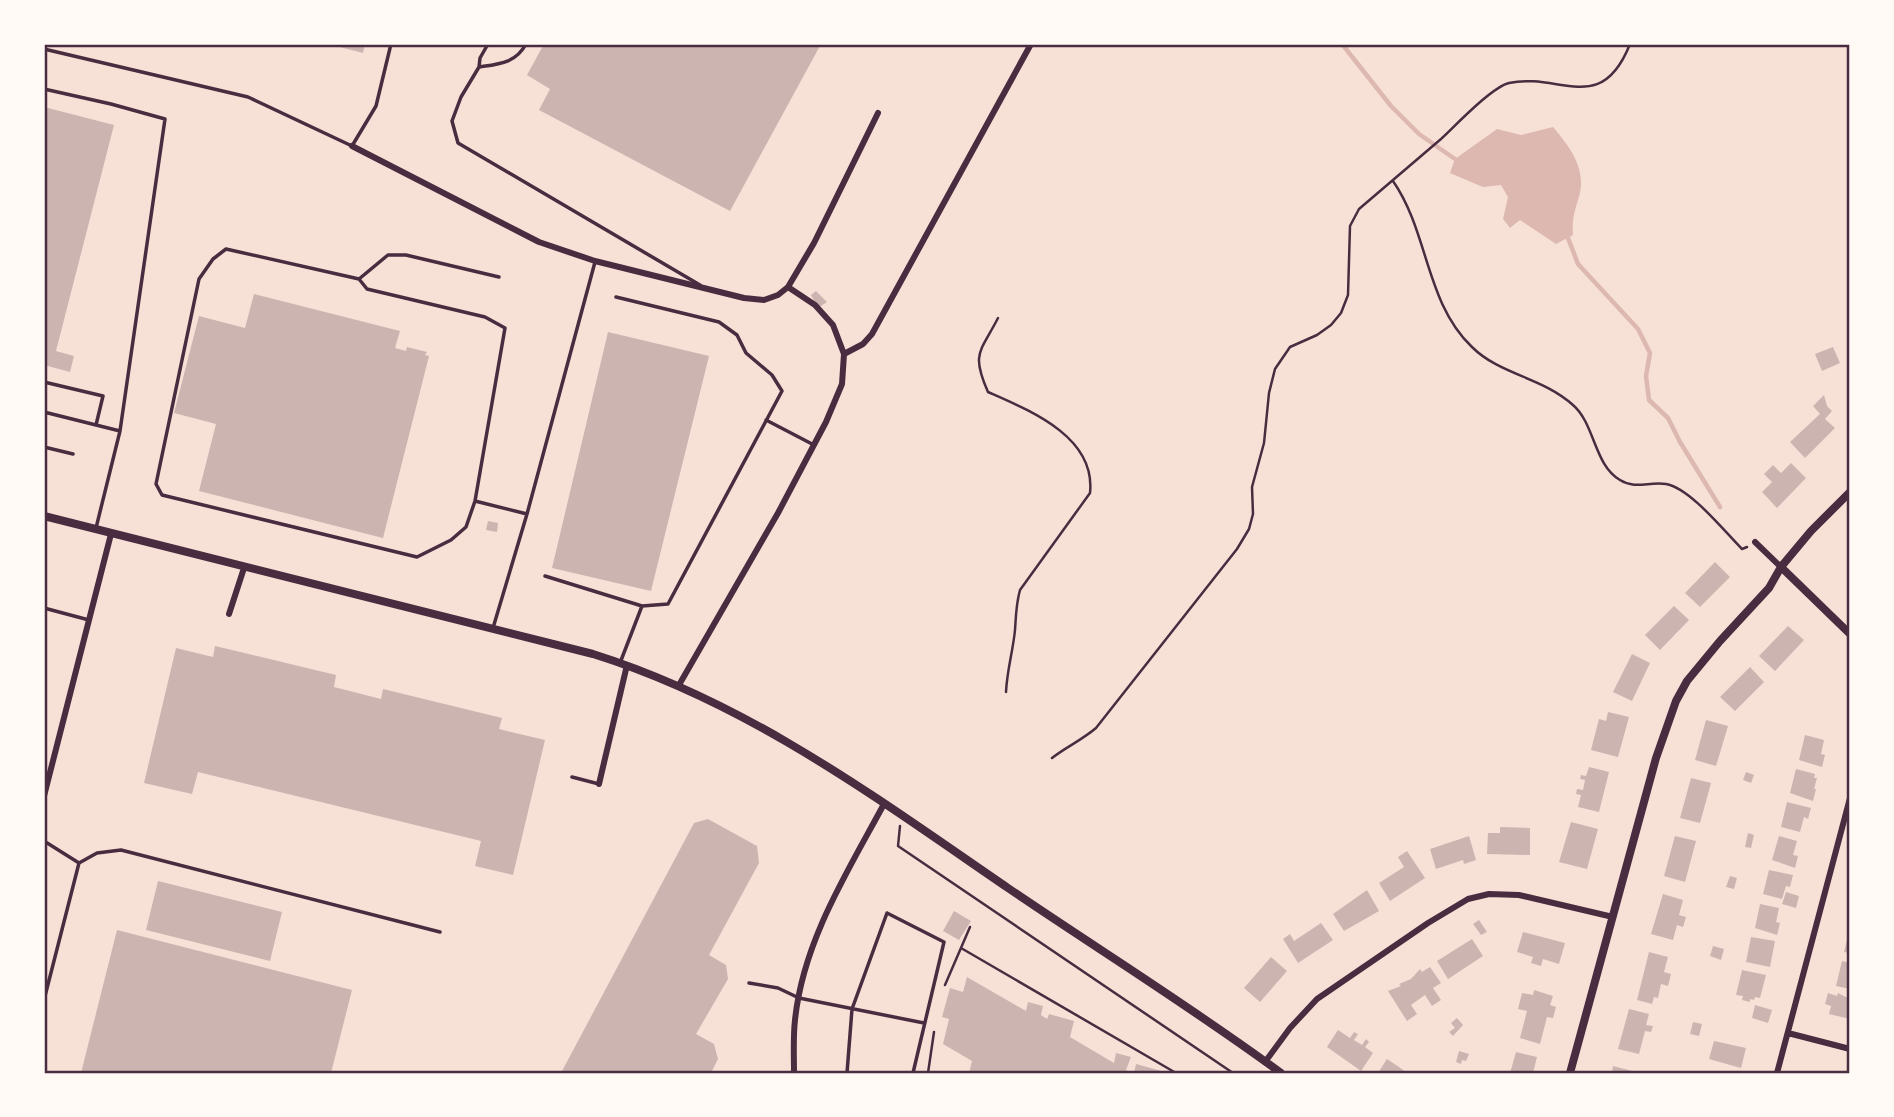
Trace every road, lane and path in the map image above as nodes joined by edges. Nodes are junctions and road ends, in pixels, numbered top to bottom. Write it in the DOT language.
graph roads {
  1 [pos="391,44"];
  2 [pos="488,44"];
  3 [pos="527,44"];
  4 [pos="1031,44"];
  5 [pos="1630,44"];
  6 [pos="44,49"];
  7 [pos="479,67"];
  8 [pos="44,89"];
  9 [pos="878,113"];
  10 [pos="352,146"];
  11 [pos="1393,181"];
  12 [pos="595,261"];
  13 [pos="499,277"];
  14 [pos="359,279"];
  15 [pos="788,287"];
  16 [pos="708,289"];
  17 [pos="616,297"];
  18 [pos="998,318"];
  19 [pos="844,354"];
  20 [pos="44,382"];
  21 [pos="44,412"];
  22 [pos="766,420"];
  23 [pos="96,425"];
  24 [pos="120,431"];
  25 [pos="814,445"];
  26 [pos="44,447"];
  27 [pos="73,454"];
  28 [pos="1850,492"];
  29 [pos="475,501"];
  30 [pos="527,513"];
  31 [pos="44,516"];
  32 [pos="95,530"];
  33 [pos="111,534"];
  34 [pos="1755,542"];
  35 [pos="1782,567"];
  36 [pos="244,568"];
  37 [pos="545,576"];
  38 [pos="642,606"];
  39 [pos="44,608"];
  40 [pos="229,614"];
  41 [pos="89,620"];
  42 [pos="493,628"];
  43 [pos="1850,634"];
  44 [pos="624,664"];
  45 [pos="679,685"];
  46 [pos="1006,692"];
  47 [pos="1052,758"];
  48 [pos="572,776"];
  49 [pos="599,784"];
  50 [pos="44,796"];
  51 [pos="1850,798"];
  52 [pos="884,803"];
  53 [pos="903,816"];
  54 [pos="44,841"];
  55 [pos="79,863"];
  56 [pos="1613,917"];
  57 [pos="971,927"];
  58 [pos="440,932"];
  59 [pos="961,948"];
  60 [pos="749,983"];
  61 [pos="943,989"];
  62 [pos="799,998"];
  63 [pos="44,1000"];
  64 [pos="852,1009"];
  65 [pos="935,1022"];
  66 [pos="924,1023"];
  67 [pos="1788,1032"];
  68 [pos="1850,1049"];
  69 [pos="1265,1062"];
  70 [pos="794,1073"];
  71 [pos="847,1073"];
  72 [pos="913,1073"];
  73 [pos="928,1073"];
  74 [pos="1176,1073"];
  75 [pos="1233,1073"];
  76 [pos="1281,1073"];
  77 [pos="1570,1073"];
  78 [pos="1777,1073"];
  1 -- 10 [label="lane"];
  2 -- 7 [label="lane"];
  3 -- 7 [label="lane"];
  4 -- 19 [label="street"];
  5 -- 11 [label="path"];
  6 -- 10 [label="lane"];
  7 -- 16 [label="lane"];
  8 -- 24 [label="lane"];
  9 -- 15 [label="street"];
  10 -- 12 [label="street"];
  11 -- 34 [label="path"];
  11 -- 47 [label="path"];
  12 -- 16 [label="street"];
  12 -- 30 [label="lane"];
  13 -- 14 [label="lane"];
  14 -- 29 [label="lane"];
  14 -- 29 [label="lane"];
  15 -- 16 [label="street"];
  15 -- 19 [label="street"];
  17 -- 22 [label="lane"];
  18 -- 46 [label="path"];
  19 -- 25 [label="street"];
  20 -- 23 [label="lane"];
  21 -- 23 [label="lane"];
  22 -- 25 [label="lane"];
  22 -- 38 [label="lane"];
  23 -- 24 [label="lane"];
  24 -- 32 [label="lane"];
  25 -- 45 [label="street"];
  26 -- 27 [label="lane"];
  28 -- 35 [label="street"];
  29 -- 30 [label="lane"];
  30 -- 42 [label="lane"];
  31 -- 32 [label="street"];
  32 -- 33 [label="street"];
  33 -- 36 [label="street"];
  33 -- 41 [label="street"];
  34 -- 35 [label="street"];
  35 -- 43 [label="street"];
  35 -- 56 [label="street"];
  36 -- 40 [label="street"];
  36 -- 42 [label="street"];
  37 -- 38 [label="lane"];
  38 -- 44 [label="lane"];
  39 -- 41 [label="lane"];
  41 -- 50 [label="street"];
  42 -- 44 [label="street"];
  44 -- 45 [label="street"];
  44 -- 49 [label="street"];
  45 -- 52 [label="street"];
  48 -- 49 [label="lane"];
  51 -- 67 [label="street"];
  52 -- 53 [label="street"];
  52 -- 62 [label="street"];
  53 -- 69 [label="street"];
  53 -- 75 [label="path"];
  54 -- 55 [label="lane"];
  55 -- 58 [label="lane"];
  55 -- 63 [label="lane"];
  56 -- 69 [label="street"];
  56 -- 77 [label="street"];
  57 -- 59 [label="path"];
  59 -- 61 [label="path"];
  59 -- 74 [label="path"];
  60 -- 62 [label="lane"];
  62 -- 64 [label="lane"];
  62 -- 70 [label="street"];
  64 -- 66 [label="lane"];
  64 -- 66 [label="lane"];
  64 -- 71 [label="lane"];
  65 -- 73 [label="path"];
  66 -- 72 [label="lane"];
  67 -- 68 [label="street"];
  67 -- 78 [label="street"];
  69 -- 76 [label="street"];
}
